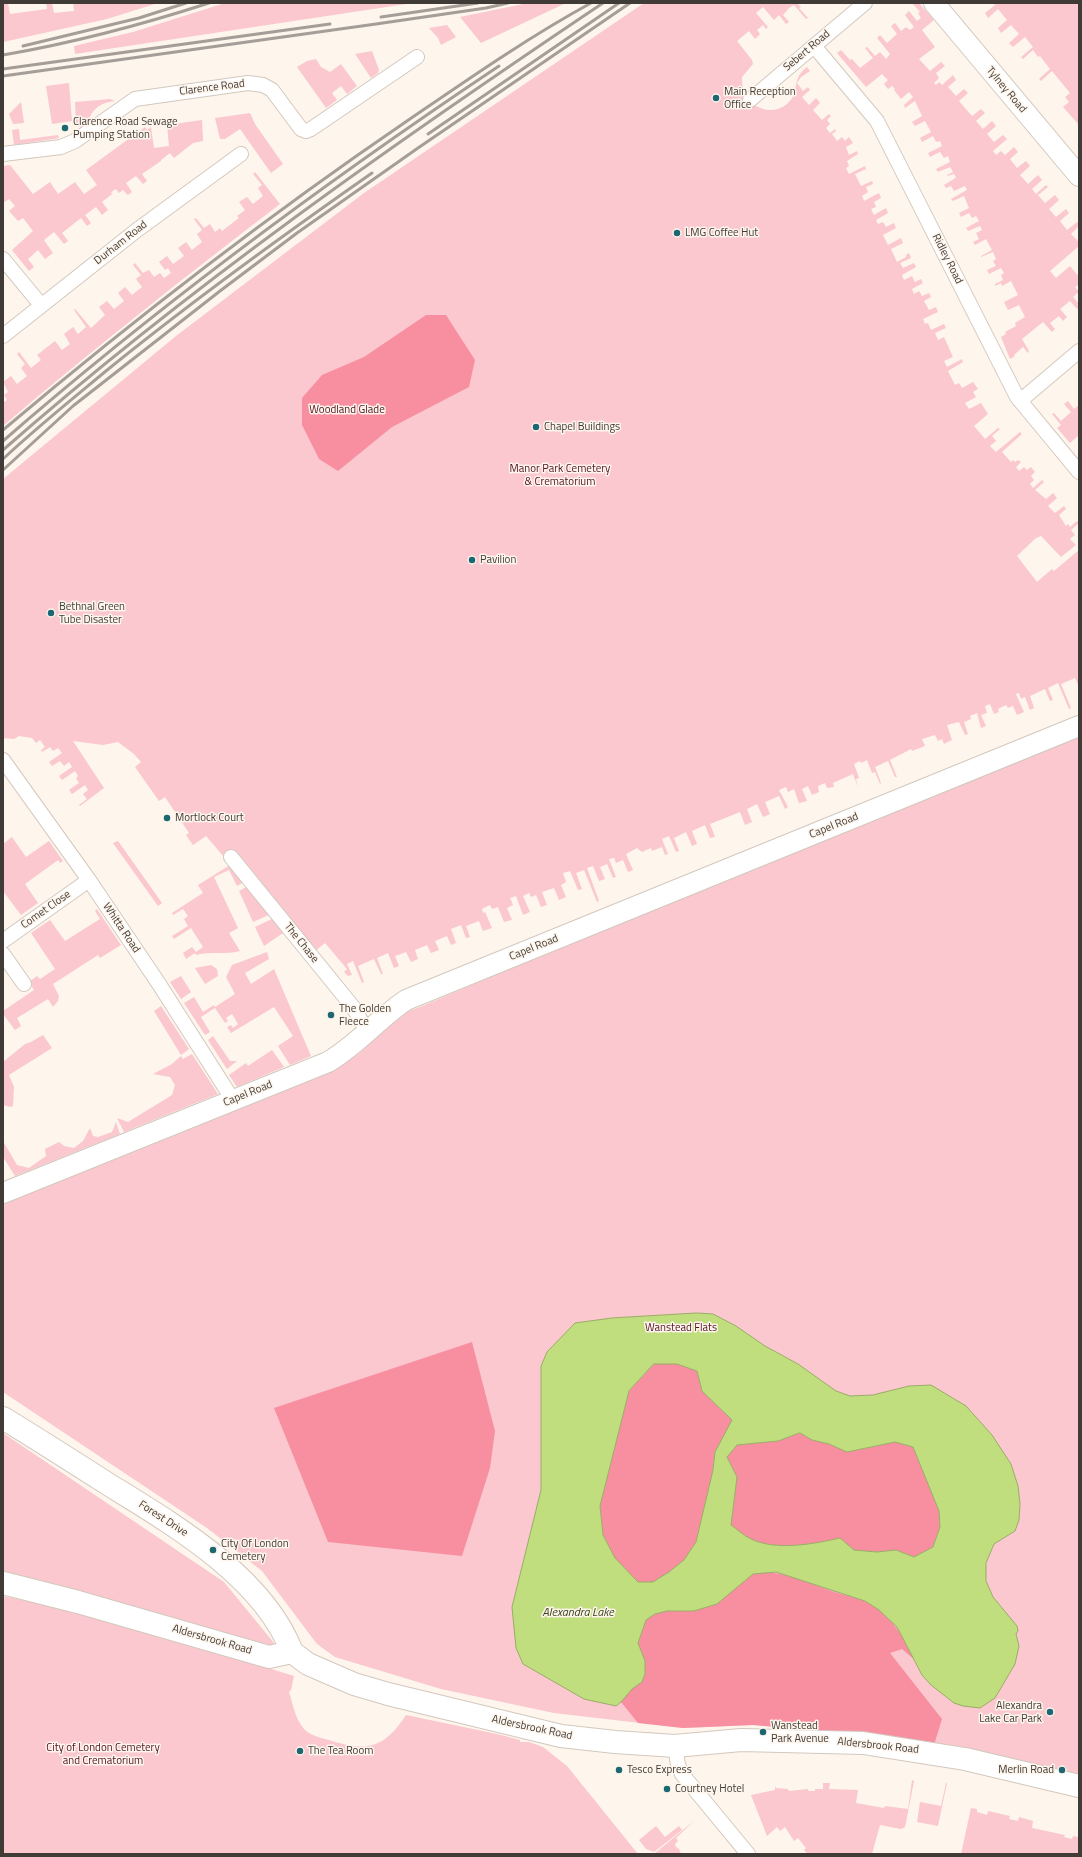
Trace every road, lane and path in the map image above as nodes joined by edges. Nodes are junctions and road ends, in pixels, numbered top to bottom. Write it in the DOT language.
graph roads {
  1 [pos="865,3"];
  2 [pos="934,3"];
  3 [pos="814,46"];
  4 [pos="417,57"];
  5 [pos="750,100"];
  6 [pos="3,154"];
  7 [pos="241,154"];
  8 [pos="1079,176"];
  9 [pos="3,259"];
  10 [pos="41,306"];
  11 [pos="3,336"];
  12 [pos="1079,351"];
  13 [pos="1020,401"];
  14 [pos="1079,472"];
  15 [pos="1079,726"];
  16 [pos="3,760"];
  17 [pos="231,857"];
  18 [pos="89,880"];
  19 [pos="3,941"];
  20 [pos="3,954"];
  21 [pos="24,984"];
  22 [pos="367,1031"];
  23 [pos="233,1100"];
  24 [pos="5,1187"];
  25 [pos="3,1418"];
  26 [pos="3,1583"];
  27 [pos="292,1652"];
  28 [pos="675,1746"];
  29 [pos="1079,1786"];
  30 [pos="748,1854"];
  1 -- 3 [label="street, Sebert Road"];
  2 -- 8 [label="street, Tylney Road"];
  3 -- 5 [label="street, Sebert Road"];
  3 -- 13 [label="street, Ridley Road"];
  4 -- 6 [label="street, Clarence Road"];
  7 -- 10 [label="street, Durham Road"];
  9 -- 10 [label="street"];
  10 -- 11 [label="street, Durham Road"];
  12 -- 13 [label="street"];
  13 -- 14 [label="street, Ridley Road"];
  15 -- 22 [label="street, Capel Road"];
  16 -- 18 [label="street, Whitta Road"];
  17 -- 22 [label="street, The Chase"];
  18 -- 19 [label="street, Comet Close"];
  18 -- 23 [label="street, Whitta Road"];
  20 -- 21 [label="street"];
  22 -- 23 [label="street, Capel Road"];
  23 -- 24 [label="street, Capel Road"];
  25 -- 27 [label="main road, Forest Drive"];
  26 -- 27 [label="main road, Aldersbrook Road"];
  27 -- 28 [label="main road, Aldersbrook Road"];
  28 -- 29 [label="main road, Aldersbrook Road"];
  28 -- 30 [label="street"];
}
